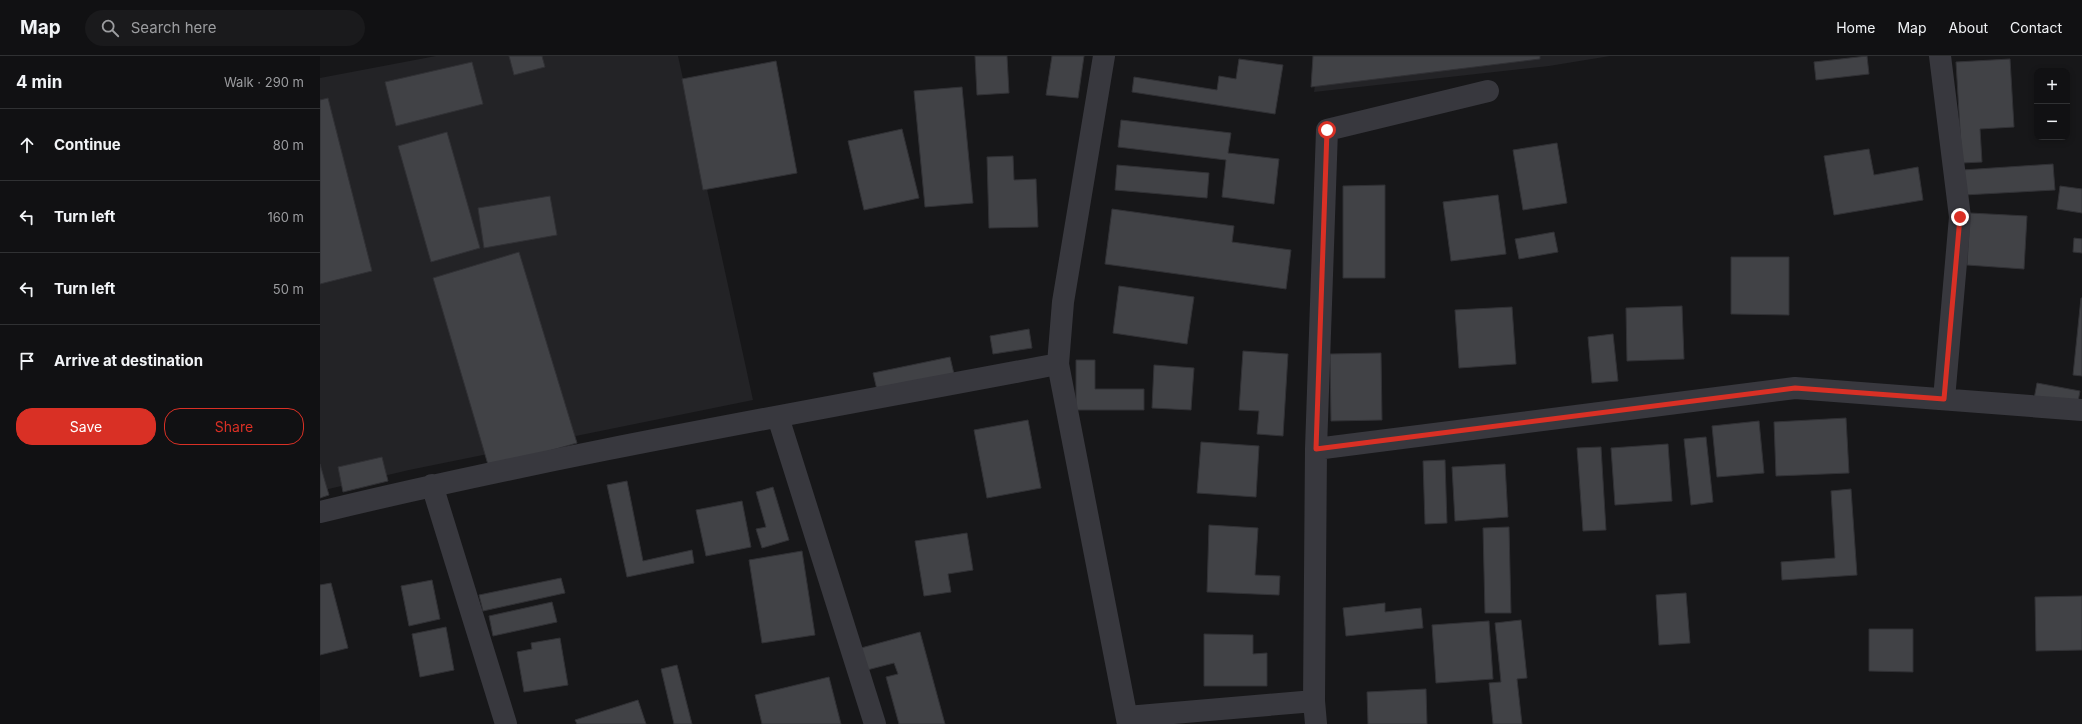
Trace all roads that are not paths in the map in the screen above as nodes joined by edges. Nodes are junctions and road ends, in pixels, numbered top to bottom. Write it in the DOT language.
graph roads {
  1 [pos="1104,56"];
  2 [pos="1940,56"];
  3 [pos="1488,91"];
  4 [pos="1058,364"];
  5 [pos="1944,399"];
  6 [pos="2082,410"];
  7 [pos="778,417"];
  8 [pos="1316,449"];
  9 [pos="432,485"];
  10 [pos="320,512"];
  11 [pos="1314,701"];
  12 [pos="1128,721"];
  13 [pos="506,724"];
  14 [pos="875,724"];
  15 [pos="1316,724"];
  1 -- 4 [label="street"];
  2 -- 5 [label="street"];
  3 -- 8 [label="street"];
  4 -- 7 [label="street"];
  4 -- 12 [label="street"];
  5 -- 6 [label="street"];
  5 -- 8 [label="street"];
  7 -- 9 [label="street"];
  7 -- 14 [label="street"];
  8 -- 11 [label="street"];
  9 -- 10 [label="street"];
  9 -- 13 [label="street"];
  11 -- 12 [label="street"];
  11 -- 15 [label="street"];
}
